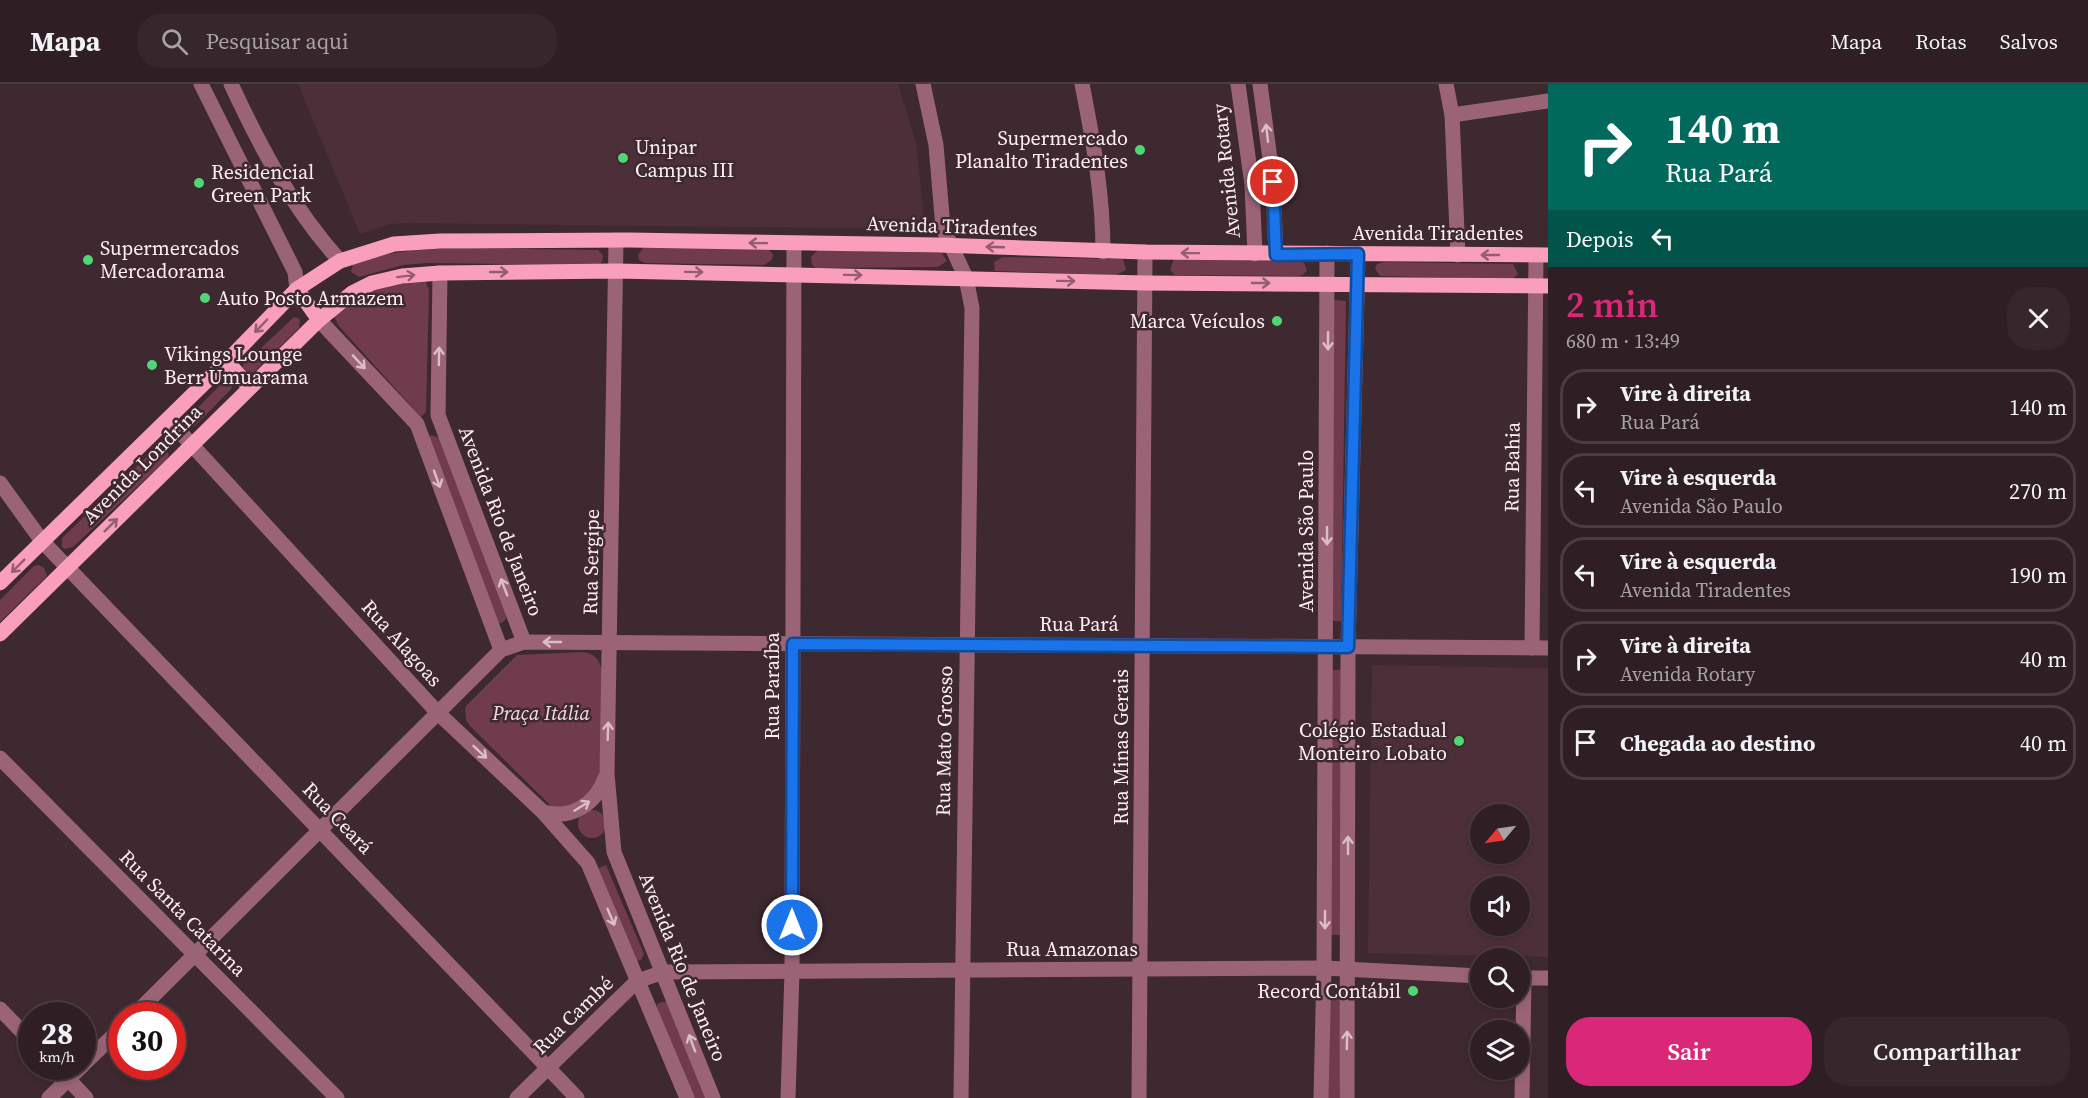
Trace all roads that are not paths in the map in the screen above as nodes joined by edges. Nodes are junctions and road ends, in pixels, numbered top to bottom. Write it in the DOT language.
graph roads {
  1 [pos="201,84"];
  2 [pos="231,84"];
  3 [pos="923,84"];
  4 [pos="1082,84"];
  5 [pos="1238,84"];
  6 [pos="1260,84"];
  7 [pos="1446,84"];
  8 [pos="1548,101"];
  9 [pos="1452,115"];
  10 [pos="616,240"];
  11 [pos="794,244"];
  12 [pos="950,245"];
  13 [pos="1103,252"];
  14 [pos="1145,252"];
  15 [pos="1327,253"];
  16 [pos="1255,254"];
  17 [pos="1358,254"];
  18 [pos="358,255"];
  19 [pos="1276,255"];
  20 [pos="1458,255"];
  21 [pos="1542,255"];
  22 [pos="340,261"];
  23 [pos="617,271"];
  24 [pos="440,273"];
  25 [pos="794,274"];
  26 [pos="966,278"];
  27 [pos="1145,283"];
  28 [pos="1329,283"];
  29 [pos="1357,283"];
  30 [pos="1542,286"];
  31 [pos="297,289"];
  32 [pos="319,320"];
  33 [pos="227,362"];
  34 [pos="249,387"];
  35 [pos="438,415"];
  36 [pos="168,419"];
  37 [pos="417,424"];
  38 [pos="192,444"];
  39 [pos="0,483"];
  40 [pos="42,541"];
  41 [pos="69,567"];
  42 [pos="0,584"];
  43 [pos="0,634"];
  44 [pos="525,642"];
  45 [pos="610,643"];
  46 [pos="793,644"];
  47 [pos="966,644"];
  48 [pos="1142,645"];
  49 [pos="1326,646"];
  50 [pos="1348,647"];
  51 [pos="1532,648"];
  52 [pos="1548,648"];
  53 [pos="501,650"];
  54 [pos="437,712"];
  55 [pos="0,758"];
  56 [pos="607,774"];
  57 [pos="543,812"];
  58 [pos="319,828"];
  59 [pos="614,852"];
  60 [pos="588,863"];
  61 [pos="195,954"];
  62 [pos="1324,968"];
  63 [pos="1140,969"];
  64 [pos="962,970"];
  65 [pos="1348,970"];
  66 [pos="664,972"];
  67 [pos="792,972"];
  68 [pos="1470,976"];
  69 [pos="1530,978"];
  70 [pos="1548,978"];
  71 [pos="637,981"];
  72 [pos="147,1002"];
  73 [pos="1522,1008"];
  74 [pos="0,1009"];
  75 [pos="18,1028"];
  76 [pos="108,1041"];
  77 [pos="96,1052"];
  78 [pos="548,1068"];
  79 [pos="68,1080"];
  80 [pos="49,1098"];
  81 [pos="86,1098"];
  82 [pos="337,1098"];
  83 [pos="517,1098"];
  84 [pos="577,1098"];
  85 [pos="687,1098"];
  86 [pos="713,1098"];
  87 [pos="788,1098"];
  88 [pos="961,1098"];
  89 [pos="1140,1098"];
  90 [pos="1321,1098"];
  91 [pos="1347,1098"];
  92 [pos="1522,1098"];
  1 -- 31 [label="street"];
  2 -- 22 [label="street"];
  3 -- 12 [label="street, Rua Mato Grosso"];
  4 -- 13 [label="street"];
  5 -- 16 [label="street, Avenida Rotary"];
  19 -- 6 [label="street, one-way"];
  7 -- 9 [label="street"];
  8 -- 9 [label="street"];
  9 -- 20 [label="street"];
  11 -- 10 [label="main road, Avenida Tiradentes, one-way"];
  10 -- 18 [label="main road, Avenida Tiradentes"];
  10 -- 23 [label="street, Rua Sergipe"];
  11 -- 12 [label="main road, Avenida Tiradentes"];
  11 -- 25 [label="street, Rua Paraíba"];
  13 -- 12 [label="main road, Avenida Tiradentes, one-way"];
  12 -- 26 [label="street, Rua Mato Grosso"];
  13 -- 14 [label="main road, Avenida Tiradentes"];
  16 -- 14 [label="main road, Avenida Tiradentes, one-way"];
  14 -- 27 [label="street, Rua Minas Gerais"];
  15 -- 17 [label="main road, Avenida Tiradentes"];
  15 -- 19 [label="main road, Avenida Tiradentes"];
  15 -- 28 [label="street, Avenida São Paulo"];
  16 -- 19 [label="main road, Avenida Tiradentes"];
  17 -- 20 [label="main road, Avenida Tiradentes"];
  17 -- 29 [label="street"];
  18 -- 22 [label="main road, Avenida Londrina"];
  21 -- 20 [label="main road, Avenida Tiradentes, one-way"];
  21 -- 30 [label="street, Rua Bahia"];
  22 -- 31 [label="main road, Avenida Londrina"];
  24 -- 23 [label="main road, one-way"];
  23 -- 25 [label="main road, one-way"];
  23 -- 45 [label="street, Rua Sergipe"];
  32 -- 24 [label="main road, Avenida Londrina, one-way"];
  35 -- 24 [label="street, one-way"];
  25 -- 26 [label="main road, one-way"];
  25 -- 46 [label="street, Rua Paraíba"];
  26 -- 27 [label="main road, one-way"];
  26 -- 47 [label="street, Rua Mato Grosso"];
  27 -- 28 [label="main road, one-way"];
  27 -- 48 [label="street, Rua Minas Gerais"];
  28 -- 29 [label="main road"];
  28 -- 49 [label="street, Avenida São Paulo, one-way"];
  29 -- 30 [label="main road"];
  29 -- 50 [label="street"];
  30 -- 51 [label="street, Rua Bahia"];
  31 -- 32 [label="main road"];
  31 -- 33 [label="main road, Avenida Londrina, one-way"];
  32 -- 34 [label="main road, Avenida Londrina"];
  32 -- 37 [label="street, one-way"];
  33 -- 34 [label="main road"];
  33 -- 36 [label="main road, Avenida Londrina"];
  34 -- 38 [label="main road, Avenida Londrina"];
  35 -- 37 [label="street"];
  44 -- 35 [label="street, Avenida Rio de Janeiro, one-way"];
  36 -- 38 [label="street, Rua Alagoas"];
  36 -- 40 [label="main road, Avenida Londrina"];
  37 -- 53 [label="street, one-way"];
  41 -- 38 [label="main road, Avenida Londrina, one-way"];
  38 -- 54 [label="street, Rua Alagoas"];
  39 -- 40 [label="street"];
  40 -- 41 [label="street, Rua Ceará"];
  40 -- 42 [label="main road, Avenida Londrina, one-way"];
  41 -- 43 [label="main road, Avenida Londrina"];
  41 -- 58 [label="street, Rua Ceará"];
  45 -- 44 [label="street, Rua Pará, one-way"];
  44 -- 53 [label="street, Rua Pará"];
  45 -- 46 [label="street, Rua Pará"];
  56 -- 45 [label="street, Rua Sergipe, one-way"];
  46 -- 47 [label="street, Rua Pará"];
  46 -- 67 [label="street, Rua Paraíba"];
  47 -- 48 [label="street, Rua Pará"];
  47 -- 64 [label="street, Rua Mato Grosso"];
  48 -- 49 [label="street, Rua Pará"];
  48 -- 63 [label="street, Rua Minas Gerais"];
  49 -- 50 [label="street, Rua Pará"];
  49 -- 62 [label="street, Avenida São Paulo, one-way"];
  50 -- 51 [label="street, Rua Pará"];
  65 -- 50 [label="street, one-way"];
  51 -- 52 [label="street, Rua Pará"];
  53 -- 54 [label="street"];
  54 -- 57 [label="street, Rua Alagoas, one-way"];
  54 -- 58 [label="street"];
  55 -- 61 [label="street, Rua Santa Catarina"];
  57 -- 56 [label="street, one-way"];
  56 -- 59 [label="street, Rua Sergipe"];
  57 -- 60 [label="street, Rua Alagoas"];
  58 -- 61 [label="street"];
  58 -- 78 [label="street, Rua Ceará"];
  59 -- 60 [label="street"];
  59 -- 66 [label="street, Avenida Rio de Janeiro"];
  60 -- 71 [label="street, one-way"];
  61 -- 72 [label="street"];
  61 -- 82 [label="street, Rua Santa Catarina"];
  62 -- 63 [label="street, Rua Amazonas"];
  62 -- 65 [label="street, Rua Amazonas"];
  62 -- 90 [label="street, Avenida São Paulo"];
  63 -- 64 [label="street, Rua Amazonas"];
  63 -- 89 [label="street, Rua Minas Gerais"];
  64 -- 67 [label="street, Rua Amazonas"];
  64 -- 88 [label="street, Rua Mato Grosso"];
  65 -- 68 [label="street, Rua Amazonas"];
  91 -- 65 [label="street, one-way"];
  66 -- 67 [label="street, Rua Amazonas"];
  66 -- 71 [label="street, Rua Cambé"];
  86 -- 66 [label="street, Avenida Rio de Janeiro, one-way"];
  67 -- 87 [label="street, Rua Paraíba"];
  69 -- 70 [label="street"];
  71 -- 78 [label="street, Rua Cambé"];
  71 -- 85 [label="street"];
  73 -- 92 [label="street"];
  74 -- 75 [label="street"];
  76 -- 77 [label="street"];
  78 -- 83 [label="street, Rua Cambé"];
  78 -- 84 [label="street, Rua Ceará"];
  79 -- 80 [label="street"];
  79 -- 81 [label="street"];
}
